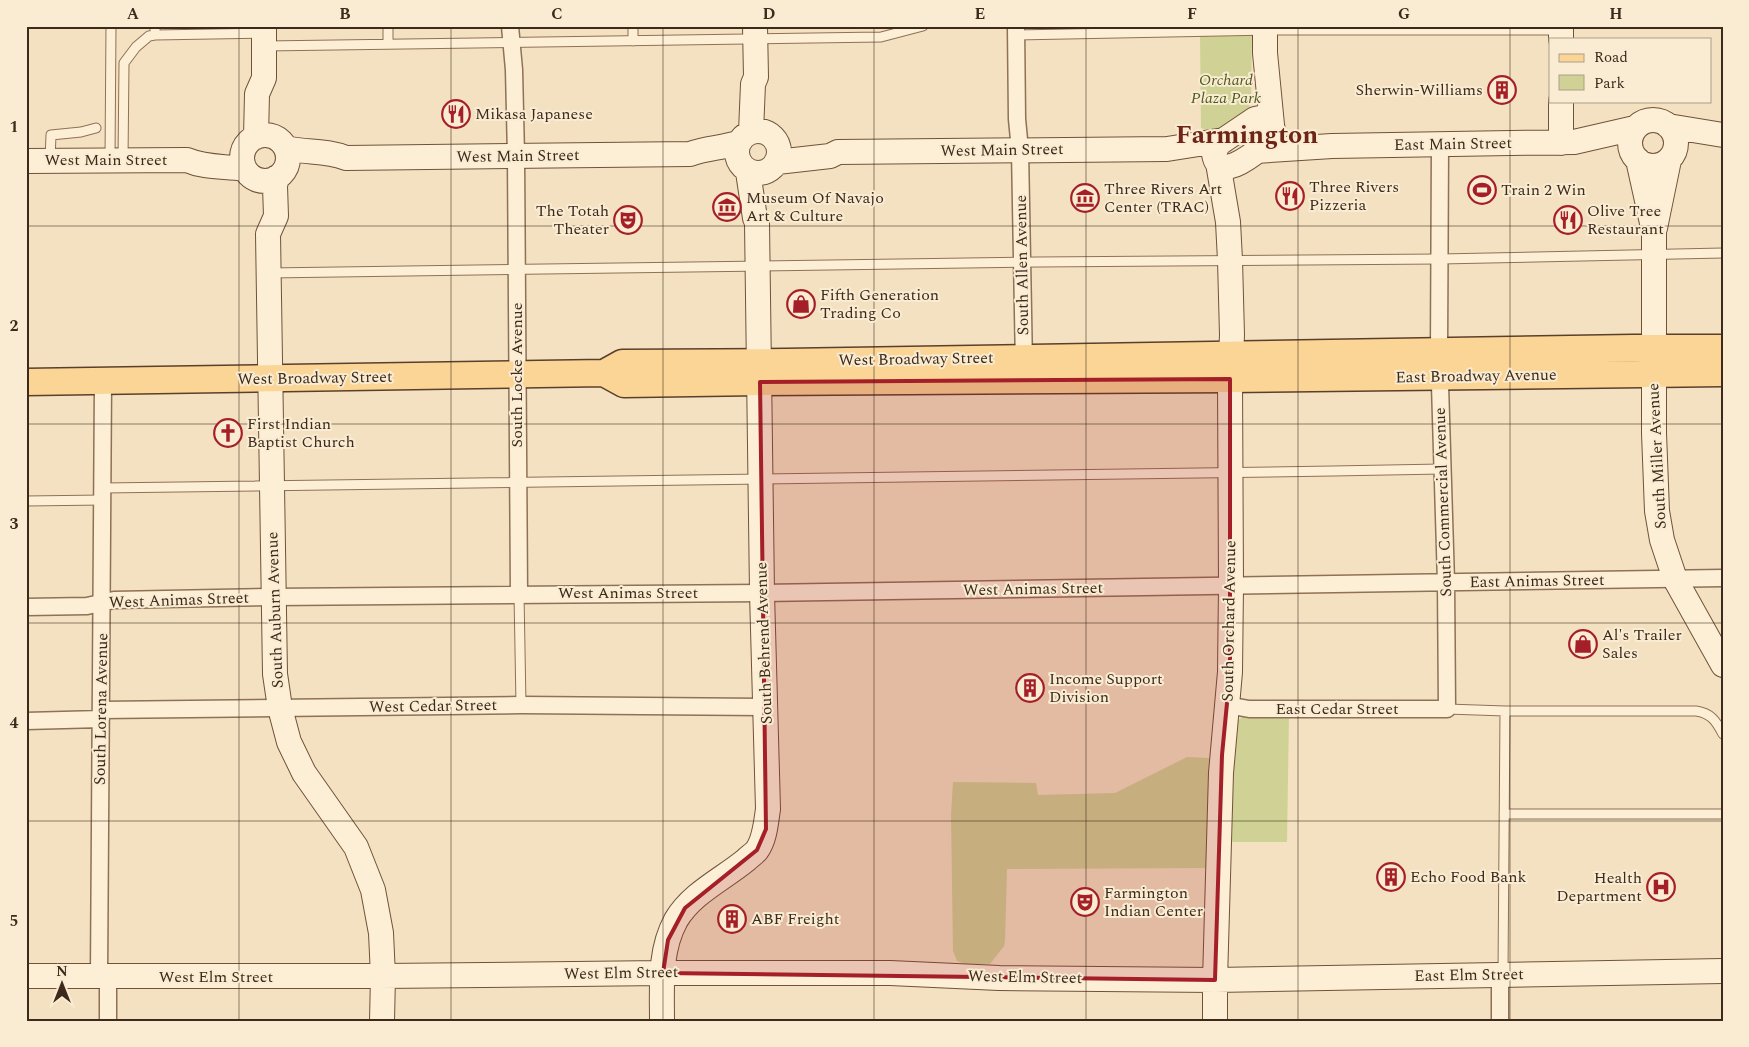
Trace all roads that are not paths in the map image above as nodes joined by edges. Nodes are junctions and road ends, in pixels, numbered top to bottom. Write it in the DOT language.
graph roads {
  1 [pos="110,26"];
  2 [pos="388,26"];
  3 [pos="510,26"];
  4 [pos="633,26"];
  5 [pos="923,26"];
  6 [pos="1439,28"];
  7 [pos="1126,29"];
  8 [pos="1016,30"];
  9 [pos="155,31"];
  10 [pos="1561,32"];
  11 [pos="755,33"];
  12 [pos="265,35"];
  13 [pos="1265,37"];
  14 [pos="633,41"];
  15 [pos="511,43"];
  16 [pos="388,44"];
  17 [pos="1561,102"];
  18 [pos="1266,126"];
  19 [pos="1668,126"];
  20 [pos="96,128"];
  21 [pos="1635,128"];
  22 [pos="1723,135"];
  23 [pos="1568,142"];
  24 [pos="1723,143"];
  25 [pos="1440,144"];
  26 [pos="1332,146"];
  27 [pos="1020,150"];
  28 [pos="758,152"];
  29 [pos="516,156"];
  30 [pos="1231,156"];
  31 [pos="266,157"];
  32 [pos="1671,157"];
  33 [pos="1636,159"];
  34 [pos="38,161"];
  35 [pos="117,161"];
  36 [pos="1654,243"];
  37 [pos="1723,253"];
  38 [pos="1440,259"];
  39 [pos="1230,260"];
  40 [pos="1022,262"];
  41 [pos="758,266"];
  42 [pos="517,269"];
  43 [pos="268,274"];
  44 [pos="1723,348"];
  45 [pos="1653,361"];
  46 [pos="1440,364"];
  47 [pos="1231,367"];
  48 [pos="1024,369"];
  49 [pos="759,372"];
  50 [pos="1723,373"];
  51 [pos="517,374"];
  52 [pos="270,378"];
  53 [pos="103,381"];
  54 [pos="26,382"];
  55 [pos="1442,468"];
  56 [pos="1230,473"];
  57 [pos="760,481"];
  58 [pos="517,482"];
  59 [pos="272,486"];
  60 [pos="103,494"];
  61 [pos="26,501"];
  62 [pos="1723,578"];
  63 [pos="1675,579"];
  64 [pos="1446,582"];
  65 [pos="1231,586"];
  66 [pos="762,593"];
  67 [pos="519,594"];
  68 [pos="273,596"];
  69 [pos="102,603"];
  70 [pos="26,607"];
  71 [pos="1723,665"];
  72 [pos="521,705"];
  73 [pos="1227,705"];
  74 [pos="766,707"];
  75 [pos="280,708"];
  76 [pos="1447,709"];
  77 [pos="1505,711"];
  78 [pos="101,715"];
  79 [pos="26,721"];
  80 [pos="1723,734"];
  81 [pos="1504,814"];
  82 [pos="1723,814"];
  83 [pos="1723,971"];
  84 [pos="663,973"];
  85 [pos="1501,974"];
  86 [pos="26,976"];
  87 [pos="383,976"];
  88 [pos="103,977"];
  89 [pos="1215,980"];
  90 [pos="108,1021"];
  91 [pos="382,1021"];
  92 [pos="662,1021"];
  93 [pos="1215,1021"];
  94 [pos="1500,1021"];
  1 -- 35 [label="lane"];
  2 -- 16 [label="lane"];
  3 -- 15 [label="street, South Locke Avenue"];
  4 -- 14 [label="lane"];
  5 -- 11 [label="lane"];
  6 -- 10 [label="lane"];
  6 -- 13 [label="lane"];
  7 -- 8 [label="lane"];
  7 -- 13 [label="lane"];
  8 -- 27 [label="street, South Allen Avenue"];
  9 -- 12 [label="lane"];
  9 -- 35 [label="lane"];
  11 -- 14 [label="lane"];
  11 -- 28 [label="street, South Behrend Avenue"];
  12 -- 16 [label="lane"];
  12 -- 31 [label="street, South Auburn Avenue"];
  13 -- 18 [label="street"];
  14 -- 15 [label="lane"];
  15 -- 16 [label="lane"];
  15 -- 29 [label="street, South Locke Avenue"];
  17 -- 23 [label="street"];
  18 -- 26 [label="street, East Main Street"];
  18 -- 30 [label="street"];
  18 -- 30 [label="street"];
  19 -- 21 [label="street"];
  19 -- 22 [label="street"];
  19 -- 32 [label="street"];
  20 -- 34 [label="lane"];
  21 -- 23 [label="street, East Main Street"];
  21 -- 33 [label="street"];
  23 -- 25 [label="street, East Main Street"];
  23 -- 33 [label="street, East Main Street"];
  24 -- 32 [label="street"];
  25 -- 26 [label="street, East Main Street"];
  25 -- 38 [label="street, South Commercial Avenue"];
  26 -- 30 [label="street, East Main Street"];
  27 -- 28 [label="street, West Main Street"];
  27 -- 30 [label="street, West Main Street"];
  27 -- 40 [label="street, South Allen Avenue"];
  28 -- 29 [label="street, West Main Street"];
  28 -- 41 [label="street, South Behrend Avenue"];
  29 -- 31 [label="street, West Main Street"];
  29 -- 42 [label="street, South Locke Avenue"];
  30 -- 39 [label="street, South Orchard Avenue"];
  31 -- 35 [label="street, West Main Street"];
  31 -- 43 [label="street, South Auburn Avenue"];
  32 -- 33 [label="street"];
  32 -- 36 [label="street, South Miller Avenue"];
  33 -- 36 [label="street, South Miller Avenue"];
  34 -- 35 [label="street, West Main Street"];
  36 -- 37 [label="lane"];
  36 -- 38 [label="lane"];
  36 -- 45 [label="street, South Miller Avenue"];
  38 -- 39 [label="lane"];
  38 -- 46 [label="street, South Commercial Avenue"];
  39 -- 40 [label="lane"];
  39 -- 47 [label="street, South Orchard Avenue"];
  40 -- 41 [label="lane"];
  40 -- 48 [label="street, South Allen Avenue"];
  41 -- 42 [label="lane"];
  41 -- 49 [label="street, South Behrend Avenue"];
  42 -- 43 [label="lane"];
  42 -- 51 [label="street, South Locke Avenue"];
  43 -- 52 [label="street, South Auburn Avenue"];
  44 -- 45 [label="main road, East Broadway Avenue"];
  45 -- 46 [label="main road, East Broadway Avenue"];
  45 -- 50 [label="main road, East Broadway Avenue"];
  45 -- 63 [label="street, South Miller Avenue"];
  46 -- 47 [label="main road, East Broadway Avenue"];
  46 -- 55 [label="street, South Commercial Avenue"];
  47 -- 48 [label="main road, West Broadway Street"];
  47 -- 56 [label="street, South Orchard Avenue"];
  48 -- 49 [label="main road, West Broadway Street"];
  49 -- 51 [label="main road, West Broadway Street"];
  49 -- 57 [label="street, South Behrend Avenue"];
  51 -- 52 [label="main road, West Broadway Street"];
  51 -- 58 [label="street, South Locke Avenue"];
  52 -- 53 [label="main road, West Broadway Street"];
  52 -- 59 [label="street, South Auburn Avenue"];
  53 -- 54 [label="main road, West Broadway Street"];
  53 -- 60 [label="street, South Lorena Avenue"];
  55 -- 56 [label="lane"];
  55 -- 64 [label="street, South Commercial Avenue"];
  56 -- 57 [label="lane"];
  56 -- 65 [label="street, South Orchard Avenue"];
  57 -- 58 [label="lane"];
  57 -- 66 [label="street, South Behrend Avenue"];
  58 -- 59 [label="lane"];
  58 -- 67 [label="street, South Locke Avenue"];
  59 -- 60 [label="lane"];
  59 -- 68 [label="street, South Auburn Avenue"];
  60 -- 61 [label="lane"];
  60 -- 69 [label="street, South Lorena Avenue"];
  62 -- 63 [label="street, East Animas Street"];
  63 -- 64 [label="street, East Animas Street"];
  63 -- 71 [label="street, South Miller Avenue"];
  64 -- 65 [label="street, East Animas Street"];
  64 -- 76 [label="street, South Commercial Avenue"];
  65 -- 66 [label="street, West Animas Street"];
  65 -- 73 [label="street, South Orchard Avenue"];
  66 -- 67 [label="street, West Animas Street"];
  66 -- 74 [label="street, South Behrend Avenue"];
  67 -- 68 [label="street, West Animas Street"];
  67 -- 72 [label="lane"];
  68 -- 69 [label="street, West Animas Street"];
  68 -- 75 [label="street, South Auburn Avenue"];
  69 -- 70 [label="street, West Animas Street"];
  69 -- 78 [label="street, South Lorena Avenue"];
  72 -- 74 [label="street, West Cedar Street"];
  72 -- 75 [label="street, West Cedar Street"];
  73 -- 76 [label="street, East Cedar Street"];
  73 -- 89 [label="street, South Orchard Avenue"];
  74 -- 84 [label="street, South Behrend Avenue"];
  75 -- 78 [label="street, West Cedar Street"];
  75 -- 87 [label="street, South Auburn Avenue"];
  76 -- 77 [label="lane"];
  77 -- 80 [label="lane"];
  77 -- 81 [label="lane"];
  78 -- 79 [label="street, West Cedar Street"];
  78 -- 88 [label="street, South Lorena Avenue"];
  81 -- 82 [label="lane"];
  81 -- 85 [label="lane"];
  83 -- 85 [label="street, East Elm Street"];
  84 -- 87 [label="street, West Elm Street"];
  84 -- 89 [label="street, West Elm Street"];
  84 -- 92 [label="street, South Behrend Avenue"];
  85 -- 89 [label="street, East Elm Street"];
  85 -- 94 [label="street"];
  86 -- 88 [label="street, West Elm Street"];
  87 -- 88 [label="street, West Elm Street"];
  87 -- 91 [label="street, South Auburn Avenue"];
  88 -- 90 [label="street, South Lorena Avenue"];
  89 -- 93 [label="street, South Orchard Avenue"];
}
